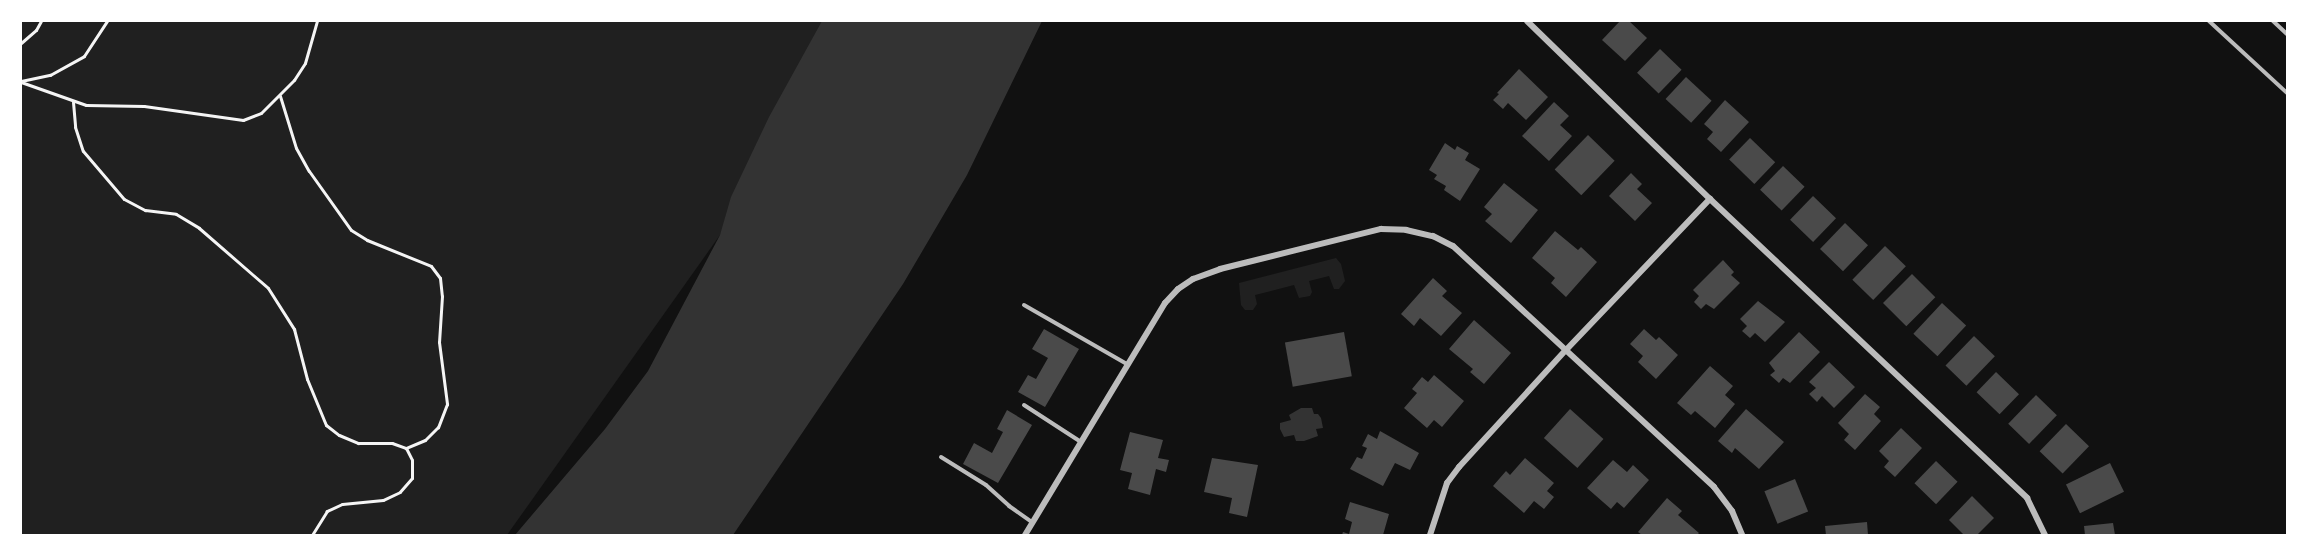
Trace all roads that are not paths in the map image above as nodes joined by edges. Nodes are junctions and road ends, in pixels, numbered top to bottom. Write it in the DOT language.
graph roads {
  1 [pos="1527,21"];
  2 [pos="2209,21"];
  3 [pos="2273,21"];
  4 [pos="2287,34"];
  5 [pos="2287,93"];
  6 [pos="1710,199"];
  7 [pos="1024,305"];
  8 [pos="1566,350"];
  9 [pos="1128,365"];
  10 [pos="1024,405"];
  11 [pos="1082,442"];
  12 [pos="941,457"];
  13 [pos="1032,522"];
  14 [pos="1025,535"];
  15 [pos="1430,535"];
  16 [pos="1742,535"];
  17 [pos="2044,535"];
  1 -- 6 [label="street"];
  2 -- 5 [label="lane"];
  3 -- 4 [label="lane"];
  6 -- 8 [label="street"];
  6 -- 17 [label="street"];
  7 -- 9 [label="lane"];
  8 -- 9 [label="street"];
  8 -- 15 [label="street"];
  8 -- 16 [label="street"];
  9 -- 11 [label="street"];
  10 -- 11 [label="lane"];
  11 -- 13 [label="street"];
  12 -- 13 [label="lane"];
  13 -- 14 [label="street"];
}
